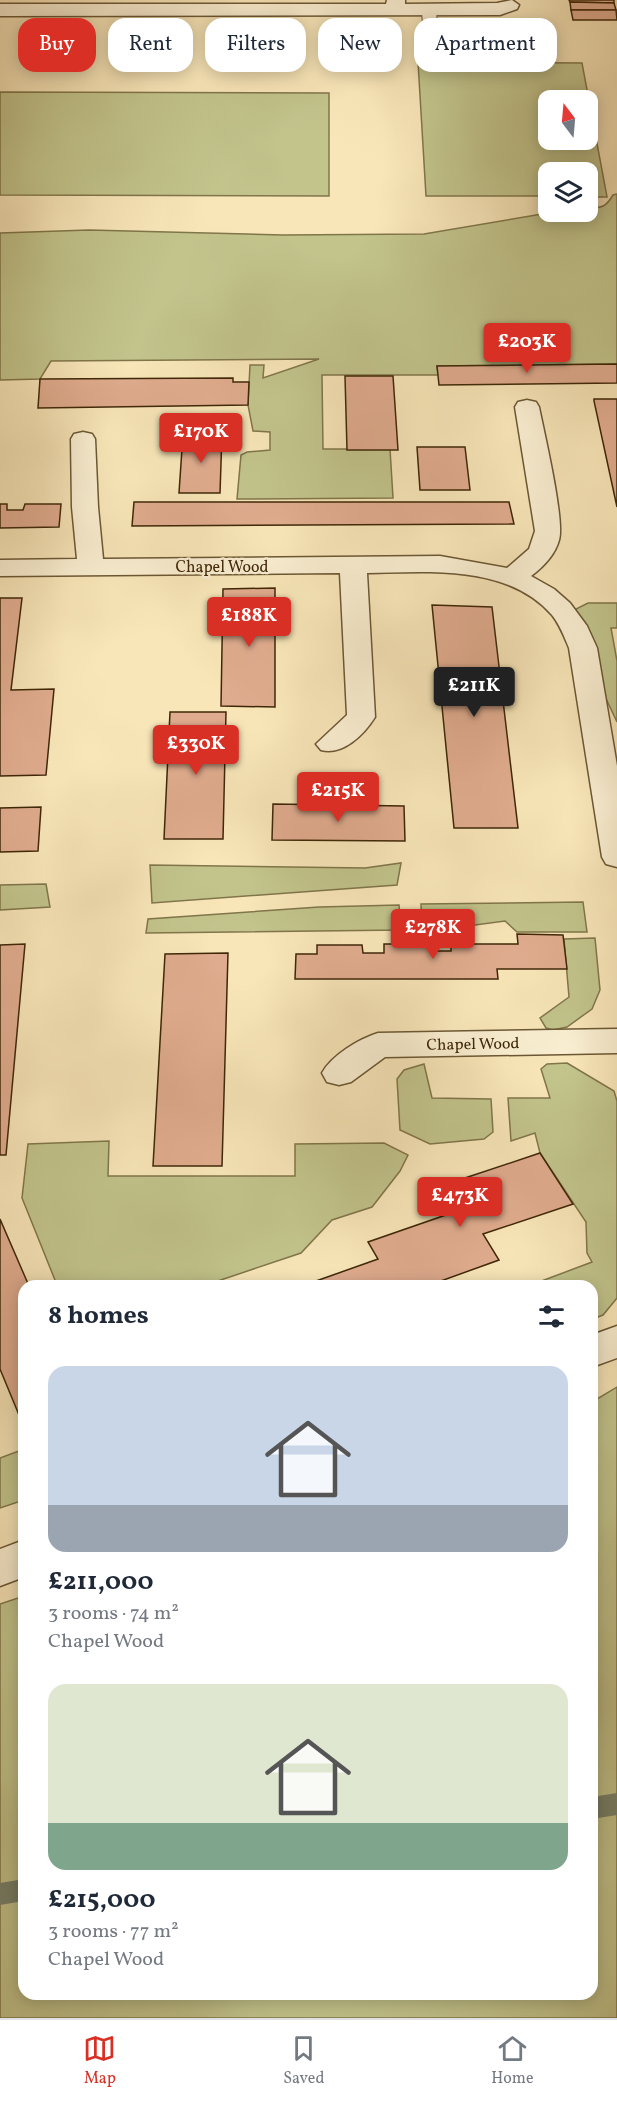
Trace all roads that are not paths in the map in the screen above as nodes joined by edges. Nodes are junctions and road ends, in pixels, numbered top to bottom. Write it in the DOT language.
graph roads {
  1 [pos="396,5"];
  2 [pos="510,5"];
  3 [pos="429,9"];
  4 [pos="0,10"];
  5 [pos="430,18"];
  6 [pos="527,407"];
  7 [pos="83,439"];
  8 [pos="353,566"];
  9 [pos="0,568"];
  10 [pos="91,568"];
  11 [pos="512,577"];
  12 [pos="608,743"];
  13 [pos="331,744"];
  14 [pos="617,857"];
  15 [pos="617,1041"];
  16 [pos="339,1073"];
  17 [pos="617,1341"];
  18 [pos="598,1349"];
  19 [pos="18,1560"];
  20 [pos="0,1568"];
  1 -- 3 [label="street"];
  1 -- 4 [label="street"];
  2 -- 3 [label="street"];
  3 -- 5 [label="lane"];
  6 -- 11 [label="street"];
  7 -- 10 [label="street"];
  8 -- 10 [label="street, Chapel Wood"];
  8 -- 11 [label="street, Chapel Wood"];
  8 -- 13 [label="street"];
  9 -- 10 [label="street, Chapel Wood"];
  11 -- 12 [label="street, Chapel Wood"];
  12 -- 14 [label="street, Chapel Wood"];
  15 -- 16 [label="street, Chapel Wood"];
  17 -- 18 [label="street"];
  19 -- 20 [label="street"];
}
